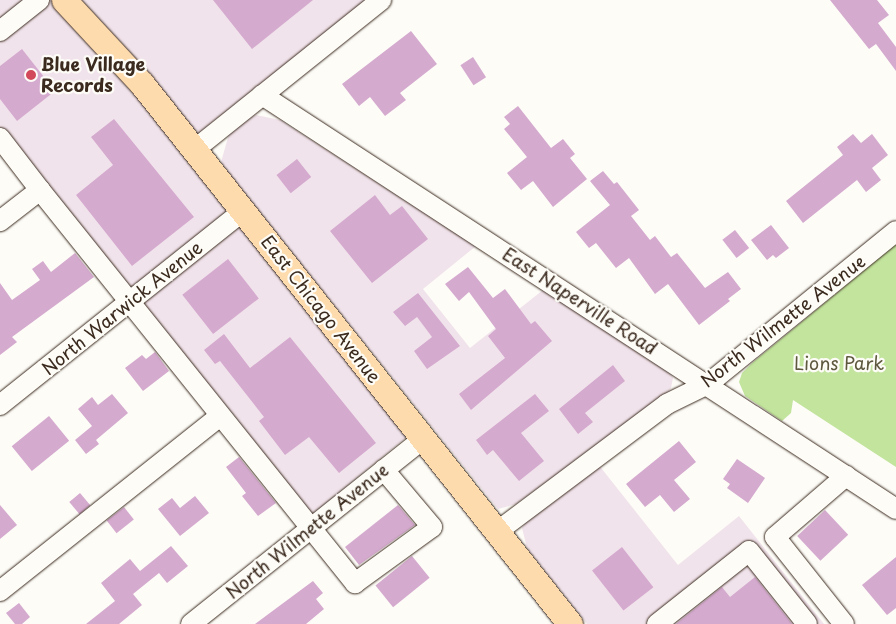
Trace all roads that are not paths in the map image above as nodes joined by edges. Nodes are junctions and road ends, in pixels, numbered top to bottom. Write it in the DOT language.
graph roads {
  1 [pos="39,0"];
  2 [pos="64,0"];
  3 [pos="381,0"];
  4 [pos="0,31"];
  5 [pos="262,96"];
  6 [pos="0,138"];
  7 [pos="194,150"];
  8 [pos="40,190"];
  9 [pos="243,211"];
  10 [pos="0,221"];
  11 [pos="896,231"];
  12 [pos="129,302"];
  13 [pos="708,384"];
  14 [pos="0,405"];
  15 [pos="220,416"];
  16 [pos="424,438"];
  17 [pos="384,470"];
  18 [pos="846,476"];
  19 [pos="896,509"];
  20 [pos="310,529"];
  21 [pos="498,531"];
  22 [pos="0,592"];
  23 [pos="191,624"];
  24 [pos="570,624"];
  25 [pos="657,624"];
  26 [pos="807,624"];
  27 [pos="844,624"];
  1 -- 4 [label="street"];
  2 -- 7 [label="main road, East Chicago Avenue"];
  3 -- 5 [label="street"];
  5 -- 7 [label="street"];
  5 -- 13 [label="street, East Naperville Road"];
  6 -- 8 [label="street"];
  7 -- 9 [label="main road, East Chicago Avenue"];
  8 -- 10 [label="street"];
  8 -- 12 [label="street"];
  9 -- 12 [label="street, North Warwick Avenue"];
  9 -- 16 [label="main road, East Chicago Avenue"];
  11 -- 13 [label="street, North Wilmette Avenue"];
  12 -- 14 [label="street, North Warwick Avenue"];
  12 -- 15 [label="street"];
  13 -- 18 [label="street, East Naperville Road"];
  13 -- 21 [label="street, North Wilmette Avenue"];
  15 -- 20 [label="street"];
  15 -- 22 [label="street"];
  16 -- 17 [label="street, North Wilmette Avenue"];
  16 -- 21 [label="main road, East Chicago Avenue"];
  17 -- 20 [label="street, North Wilmette Avenue"];
  17 -- 20 [label="street"];
  18 -- 19 [label="street, East Naperville Road"];
  18 -- 27 [label="street"];
  20 -- 23 [label="street, North Wilmette Avenue"];
  21 -- 24 [label="main road, East Chicago Avenue"];
  25 -- 26 [label="street"];
}
